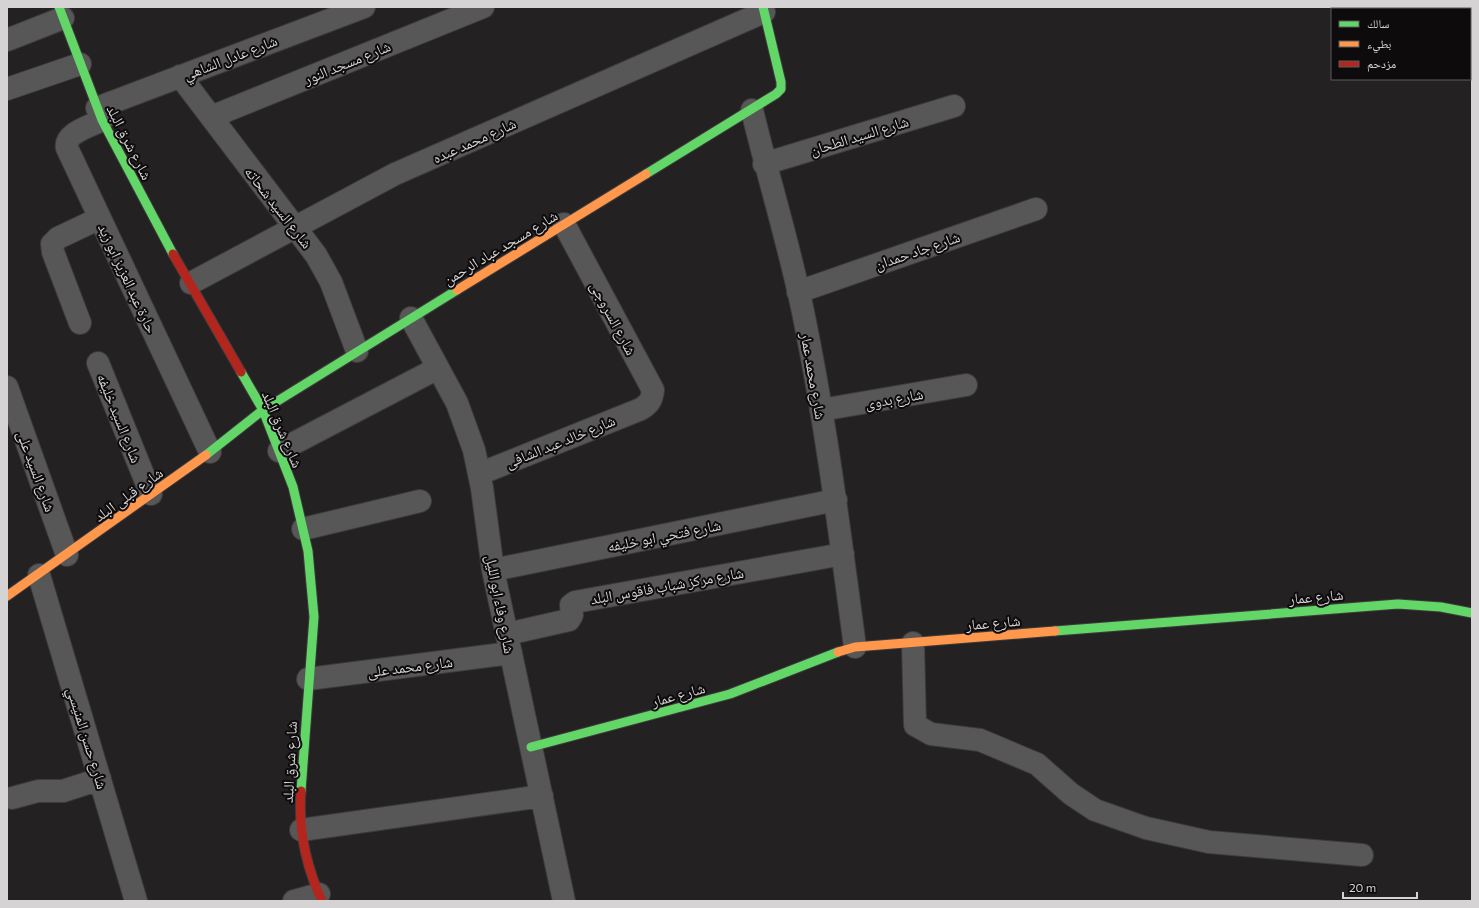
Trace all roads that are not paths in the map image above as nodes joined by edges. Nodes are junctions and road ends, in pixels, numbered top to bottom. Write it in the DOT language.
graph roads {
  1 [pos="364,7"];
  2 [pos="483,7"];
  3 [pos="764,9"];
  4 [pos="61,12"];
  5 [pos="7,40"];
  6 [pos="80,64"];
  7 [pos="180,76"];
  8 [pos="7,89"];
  9 [pos="954,106"];
  10 [pos="752,110"];
  11 [pos="99,114"];
  12 [pos="211,117"];
  13 [pos="764,164"];
  14 [pos="1036,209"];
  15 [pos="100,218"];
  16 [pos="564,224"];
  17 [pos="296,227"];
  18 [pos="191,283"];
  19 [pos="798,292"];
  20 [pos="411,318"];
  21 [pos="80,322"];
  22 [pos="357,351"];
  23 [pos="98,363"];
  24 [pos="438,368"];
  25 [pos="966,385"];
  26 [pos="7,387"];
  27 [pos="641,409"];
  28 [pos="262,410"];
  29 [pos="821,410"];
  30 [pos="279,451"];
  31 [pos="210,452"];
  32 [pos="479,474"];
  33 [pos="151,494"];
  34 [pos="836,500"];
  35 [pos="420,501"];
  36 [pos="303,529"];
  37 [pos="843,554"];
  38 [pos="67,555"];
  39 [pos="493,570"];
  40 [pos="39,575"];
  41 [pos="7,596"];
  42 [pos="1472,613"];
  43 [pos="913,642"];
  44 [pos="509,643"];
  45 [pos="855,648"];
  46 [pos="308,679"];
  47 [pos="531,747"];
  48 [pos="100,779"];
  49 [pos="542,796"];
  50 [pos="12,798"];
  51 [pos="301,830"];
  52 [pos="1362,855"];
  53 [pos="320,898"];
  54 [pos="136,901"];
  55 [pos="294,901"];
  56 [pos="564,901"];
  1 -- 7 [label="street, شارع عادل الشاهي"];
  2 -- 12 [label="street, شارع مسجد النور"];
  3 -- 10 [label="street, شارع مسجد عباد الرحمن"];
  3 -- 17 [label="street, شارع محمد عبده"];
  4 -- 5 [label="street"];
  4 -- 6 [label="street, شارع شرق البلد"];
  6 -- 8 [label="street"];
  6 -- 11 [label="street, شارع شرق البلد"];
  7 -- 11 [label="street, شارع عادل الشاهي"];
  7 -- 12 [label="street, شارع السيد شحاته"];
  9 -- 13 [label="street, شارع السيد الطحان"];
  10 -- 13 [label="street, شارع محمد عمار"];
  10 -- 16 [label="street, شارع مسجد عباد الرحمن"];
  11 -- 15 [label="street, حارة عبد العزيز ابو زيد"];
  11 -- 18 [label="street, شارع شرق البلد"];
  12 -- 17 [label="street, شارع السيد شحاته"];
  13 -- 19 [label="street, شارع محمد عمار"];
  14 -- 19 [label="street, شارع جاد حمدان"];
  15 -- 21 [label="street"];
  15 -- 31 [label="street, حارة عبد العزيز ابو زيد"];
  16 -- 20 [label="street, شارع مسجد عباد الرحمن"];
  16 -- 27 [label="street, شارع السروجى"];
  17 -- 18 [label="street, شارع محمد عبده"];
  17 -- 22 [label="street, شارع السيد شحاته"];
  18 -- 28 [label="street, شارع شرق البلد"];
  19 -- 29 [label="street, شارع محمد عمار"];
  20 -- 22 [label="street, شارع مسجد عباد الرحمن"];
  20 -- 24 [label="street, شارع وفاء ابو الليل"];
  22 -- 28 [label="street, شارع مسجد عباد الرحمن"];
  23 -- 33 [label="street, شارع السيد خليفه"];
  24 -- 30 [label="street"];
  24 -- 32 [label="street, شارع وفاء ابو الليل"];
  25 -- 29 [label="street, شارع بدوى"];
  26 -- 38 [label="street, شارع السيد على"];
  27 -- 32 [label="street, شارع خالد عبد الشافى"];
  28 -- 30 [label="street, شارع شرق البلد"];
  28 -- 31 [label="street, شارع قبلى البلد"];
  29 -- 34 [label="street, شارع محمد عمار"];
  30 -- 36 [label="street, شارع شرق البلد"];
  31 -- 33 [label="street, شارع قبلى البلد"];
  32 -- 39 [label="street, شارع وفاء ابو الليل"];
  33 -- 38 [label="street, شارع قبلى البلد"];
  34 -- 37 [label="street, شارع محمد عمار"];
  34 -- 39 [label="street, شارع فتحي ابو خليفه"];
  35 -- 36 [label="street"];
  36 -- 46 [label="street, شارع شرق البلد"];
  37 -- 44 [label="street, شارع مركز شباب فاقوس البلد"];
  37 -- 45 [label="street, شارع محمد عمار"];
  38 -- 40 [label="street, شارع قبلى البلد"];
  39 -- 44 [label="street, شارع وفاء ابو الليل"];
  40 -- 41 [label="street, شارع قبلى البلد"];
  40 -- 48 [label="street, شارع حسن المنيسي"];
  42 -- 43 [label="street, شارع عمار"];
  43 -- 45 [label="street, شارع عمار"];
  43 -- 52 [label="street"];
  44 -- 46 [label="street, شارع محمد على"];
  44 -- 47 [label="street, شارع وفاء ابو الليل"];
  45 -- 47 [label="street, شارع عمار"];
  46 -- 51 [label="street, شارع شرق البلد"];
  47 -- 49 [label="street, شارع وفاء ابو الليل"];
  48 -- 50 [label="street"];
  48 -- 54 [label="street, شارع حسن المنيسي"];
  49 -- 51 [label="street"];
  49 -- 56 [label="street, شارع وفاء ابو الليل"];
  51 -- 53 [label="street, شارع شرق البلد"];
  53 -- 55 [label="street"];
}
